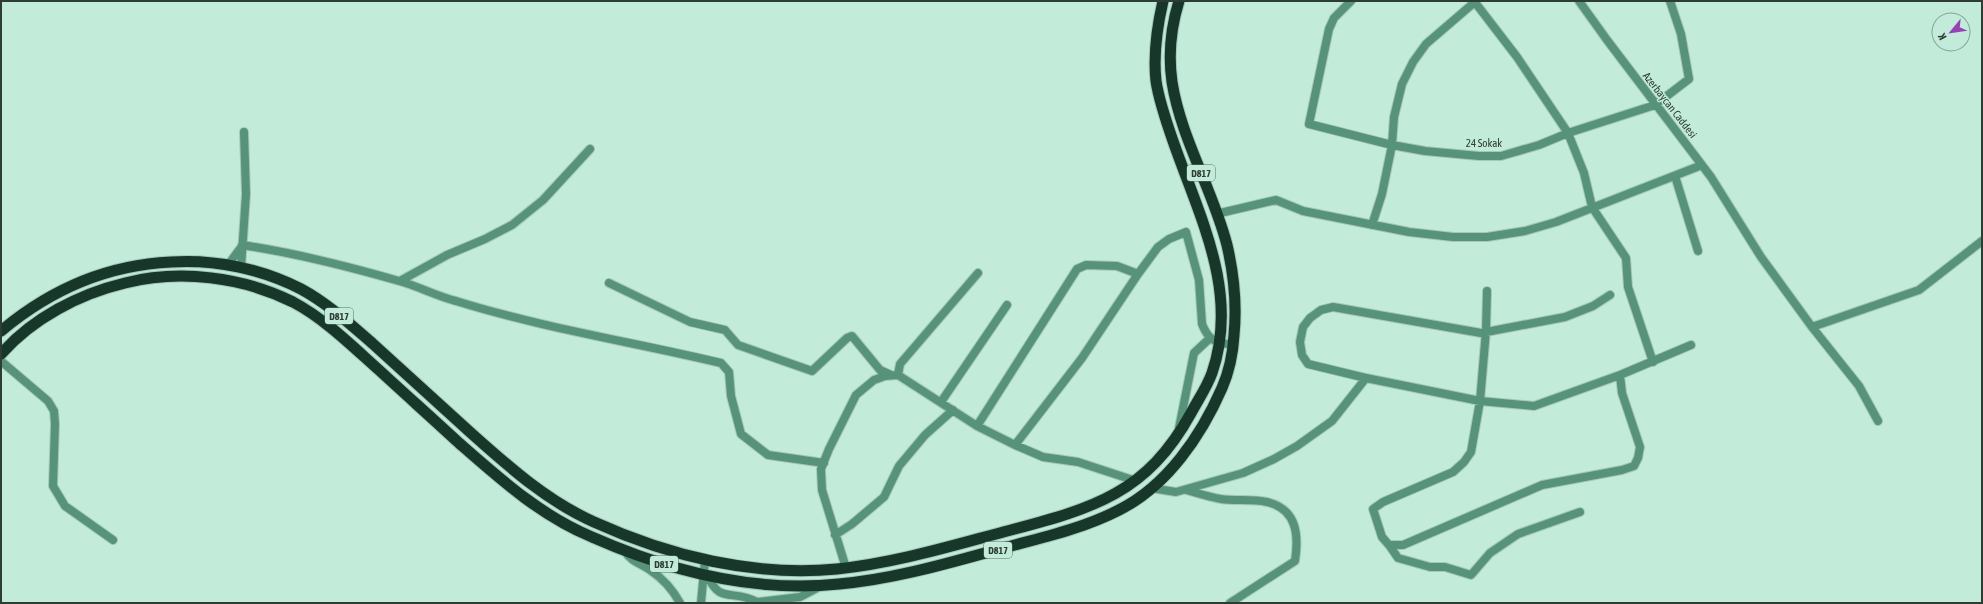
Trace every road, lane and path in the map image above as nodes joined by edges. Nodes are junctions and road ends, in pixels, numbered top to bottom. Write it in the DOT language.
graph roads {
  1 [pos="1163,1"];
  2 [pos="1179,1"];
  3 [pos="1351,1"];
  4 [pos="1475,1"];
  5 [pos="1579,1"];
  6 [pos="1670,1"];
  7 [pos="1655,104"];
  8 [pos="244,132"];
  9 [pos="1568,134"];
  10 [pos="1392,145"];
  11 [pos="590,149"];
  12 [pos="1702,165"];
  13 [pos="1675,176"];
  14 [pos="1592,207"];
  15 [pos="1216,214"];
  16 [pos="1372,225"];
  17 [pos="1982,242"];
  18 [pos="242,245"];
  19 [pos="1698,251"];
  20 [pos="228,265"];
  21 [pos="241,268"];
  22 [pos="978,272"];
  23 [pos="1138,274"];
  24 [pos="400,281"];
  25 [pos="609,283"];
  26 [pos="1487,291"];
  27 [pos="1610,296"];
  28 [pos="1008,305"];
  29 [pos="1812,327"];
  30 [pos="1,331"];
  31 [pos="1486,331"];
  32 [pos="1214,341"];
  33 [pos="1233,345"];
  34 [pos="1691,345"];
  35 [pos="1,354"];
  36 [pos="1,360"];
  37 [pos="1653,362"];
  38 [pos="895,375"];
  39 [pos="1620,375"];
  40 [pos="1366,378"];
  41 [pos="1480,401"];
  42 [pos="942,402"];
  43 [pos="953,410"];
  44 [pos="1878,421"];
  45 [pos="977,426"];
  46 [pos="1178,438"];
  47 [pos="1015,445"];
  48 [pos="824,463"];
  49 [pos="1136,481"];
  50 [pos="1151,488"];
  51 [pos="1185,490"];
  52 [pos="1580,512"];
  53 [pos="835,535"];
  54 [pos="113,540"];
  55 [pos="1389,545"];
  56 [pos="625,551"];
  57 [pos="705,560"];
  58 [pos="846,568"];
  59 [pos="706,576"];
  60 [pos="824,585"];
  61 [pos="753,602"];
  62 [pos="680,603"];
  63 [pos="701,603"];
  64 [pos="1230,603"];
  1 -- 32 [label="highway, D817"];
  2 -- 15 [label="highway, D817"];
  3 -- 10 [label="street, 24 Sokak"];
  4 -- 9 [label="street"];
  4 -- 10 [label="street"];
  5 -- 7 [label="street, Azerbaycan Caddesi"];
  6 -- 7 [label="street, 24 Sokak"];
  7 -- 9 [label="street, 24 Sokak"];
  7 -- 12 [label="street, Azerbaycan Caddesi"];
  8 -- 18 [label="street"];
  9 -- 10 [label="street, 24 Sokak"];
  9 -- 14 [label="street"];
  10 -- 16 [label="street"];
  11 -- 24 [label="street"];
  12 -- 13 [label="street"];
  12 -- 29 [label="street, Azerbaycan Caddesi"];
  13 -- 14 [label="street"];
  13 -- 19 [label="street"];
  14 -- 16 [label="street"];
  14 -- 37 [label="street"];
  15 -- 16 [label="street"];
  15 -- 33 [label="highway, D817"];
  17 -- 29 [label="street"];
  18 -- 20 [label="street"];
  18 -- 21 [label="street"];
  18 -- 24 [label="street"];
  20 -- 21 [label="highway, D817"];
  20 -- 30 [label="highway, D817"];
  21 -- 57 [label="highway, D817"];
  22 -- 38 [label="street"];
  23 -- 32 [label="street"];
  23 -- 45 [label="street"];
  23 -- 47 [label="street"];
  24 -- 48 [label="street"];
  25 -- 38 [label="street"];
  26 -- 31 [label="street"];
  27 -- 31 [label="street"];
  28 -- 42 [label="street"];
  29 -- 44 [label="street, Azerbaycan Caddesi"];
  31 -- 40 [label="street"];
  31 -- 41 [label="street"];
  32 -- 33 [label="street"];
  32 -- 46 [label="highway, D817"];
  32 -- 46 [label="street"];
  33 -- 50 [label="highway, D817"];
  34 -- 37 [label="street"];
  35 -- 56 [label="highway, D817"];
  36 -- 54 [label="street"];
  37 -- 39 [label="street"];
  38 -- 42 [label="street"];
  38 -- 48 [label="street"];
  39 -- 41 [label="street"];
  39 -- 55 [label="street"];
  40 -- 41 [label="street"];
  40 -- 51 [label="street"];
  41 -- 55 [label="street"];
  42 -- 43 [label="street"];
  43 -- 45 [label="street"];
  43 -- 53 [label="street"];
  45 -- 47 [label="street"];
  46 -- 49 [label="highway, D817"];
  47 -- 49 [label="street"];
  48 -- 53 [label="street"];
  49 -- 58 [label="highway, D817"];
  50 -- 51 [label="street"];
  50 -- 60 [label="highway, D817"];
  51 -- 64 [label="street"];
  52 -- 55 [label="street"];
  53 -- 58 [label="street"];
  56 -- 59 [label="highway, D817"];
  56 -- 62 [label="street"];
  57 -- 58 [label="highway, D817"];
  57 -- 59 [label="street"];
  59 -- 60 [label="highway, D817"];
  59 -- 61 [label="street"];
  59 -- 63 [label="street"];
  60 -- 61 [label="street"];
}
